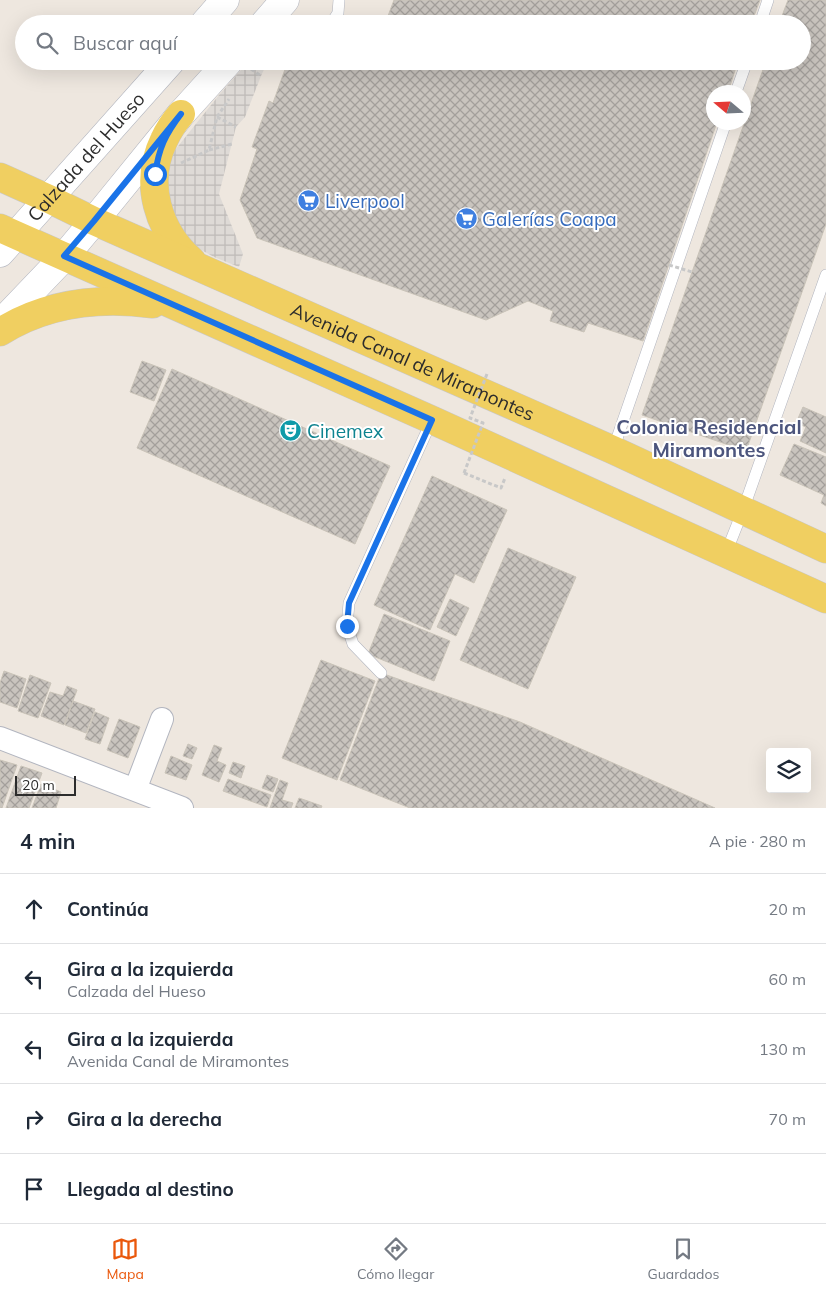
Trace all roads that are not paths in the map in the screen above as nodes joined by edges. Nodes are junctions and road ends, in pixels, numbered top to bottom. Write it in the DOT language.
graph roads {
  1 [pos="225,0"];
  2 [pos="285,0"];
  3 [pos="339,0"];
  4 [pos="768,0"];
  5 [pos="212,15"];
  6 [pos="273,15"];
  7 [pos="337,15"];
  8 [pos="763,15"];
  9 [pos="163,70"];
  10 [pos="221,70"];
  11 [pos="744,70"];
  12 [pos="738,85"];
  13 [pos="181,114"];
  14 [pos="723,130"];
  15 [pos="0,177"];
  16 [pos="48,199"];
  17 [pos="94,221"];
  18 [pos="5,239"];
  19 [pos="64,256"];
  20 [pos="203,269"];
  21 [pos="826,275"];
  22 [pos="204,319"];
  23 [pos="0,324"];
  24 [pos="0,332"];
  25 [pos="432,420"];
  26 [pos="613,450"];
  27 [pos="743,510"];
  28 [pos="826,549"];
  29 [pos="726,553"];
  30 [pos="826,599"];
  31 [pos="380,673"];
  32 [pos="162,719"];
  33 [pos="0,738"];
  34 [pos="135,790"];
  35 [pos="182,808"];
  1 -- 5 [label="main road"];
  2 -- 6 [label="main road"];
  3 -- 7 [label="lane"];
  4 -- 8 [label="lane"];
  9 -- 16 [label="main road, Calzada del Hueso"];
  10 -- 13 [label="main road"];
  11 -- 12 [label="lane"];
  13 -- 17 [label="main road"];
  13 -- 20 [label="main road"];
  14 -- 26 [label="lane"];
  15 -- 16 [label="main road, Avenida Canal de Miramontes"];
  16 -- 17 [label="main road, Avenida Canal de Miramontes"];
  16 -- 18 [label="main road, Calzada del Hueso"];
  17 -- 19 [label="main road"];
  17 -- 20 [label="main road, Avenida Canal de Miramontes"];
  18 -- 19 [label="main road"];
  19 -- 22 [label="main road"];
  19 -- 23 [label="main road"];
  20 -- 26 [label="main road, Avenida Canal de Miramontes"];
  21 -- 27 [label="lane"];
  22 -- 24 [label="main road"];
  22 -- 25 [label="main road"];
  25 -- 29 [label="main road"];
  25 -- 31 [label="lane"];
  26 -- 27 [label="main road, Avenida Canal de Miramontes"];
  27 -- 28 [label="main road, Avenida Canal de Miramontes"];
  27 -- 29 [label="lane"];
  29 -- 30 [label="main road"];
  32 -- 34 [label="street"];
  33 -- 34 [label="street"];
  34 -- 35 [label="street"];
}
